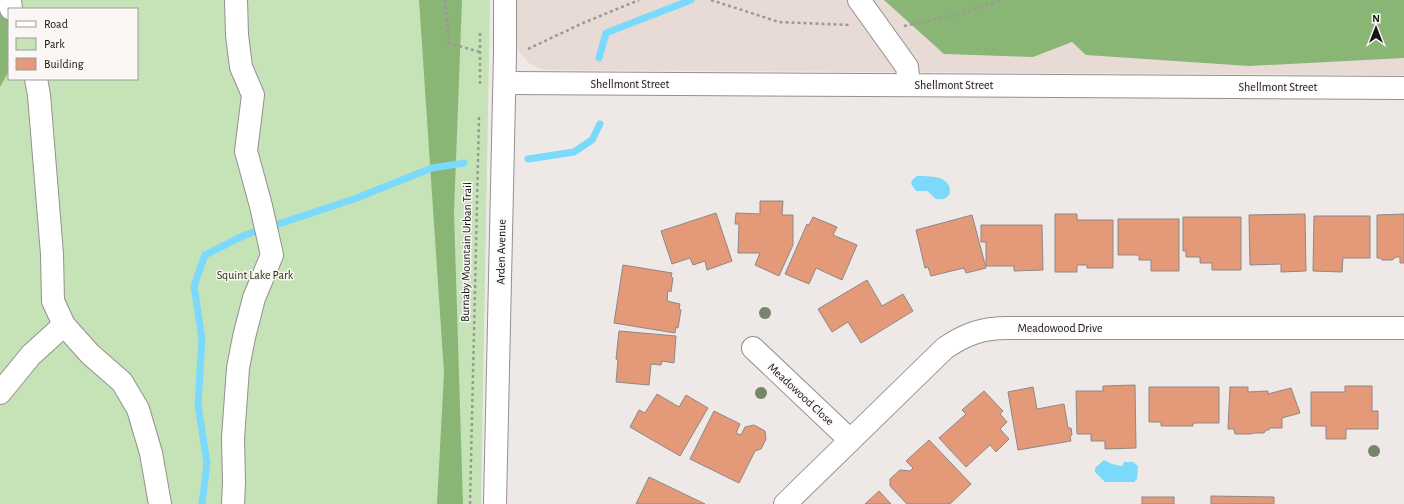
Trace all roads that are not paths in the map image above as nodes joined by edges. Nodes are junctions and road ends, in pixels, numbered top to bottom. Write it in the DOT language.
graph roads {
  1 [pos="236,0"];
  2 [pos="505,0"];
  3 [pos="859,0"];
  4 [pos="36,80"];
  5 [pos="505,83"];
  6 [pos="909,85"];
  7 [pos="1404,88"];
  8 [pos="64,325"];
  9 [pos="1404,328"];
  10 [pos="753,348"];
  11 [pos="0,393"];
  12 [pos="850,440"];
  13 [pos="160,504"];
  14 [pos="233,504"];
  15 [pos="495,504"];
  16 [pos="785,504"];
  1 -- 14 [label="street"];
  2 -- 5 [label="street, Arden Avenue"];
  3 -- 6 [label="street"];
  4 -- 8 [label="street"];
  5 -- 6 [label="street, Shellmont Street"];
  5 -- 15 [label="street, Arden Avenue"];
  6 -- 7 [label="street, Shellmont Street"];
  8 -- 11 [label="street"];
  8 -- 13 [label="street"];
  9 -- 12 [label="street, Meadowood Drive"];
  10 -- 12 [label="street, Meadowood Close"];
  12 -- 16 [label="street, Meadowood Drive"];
}
